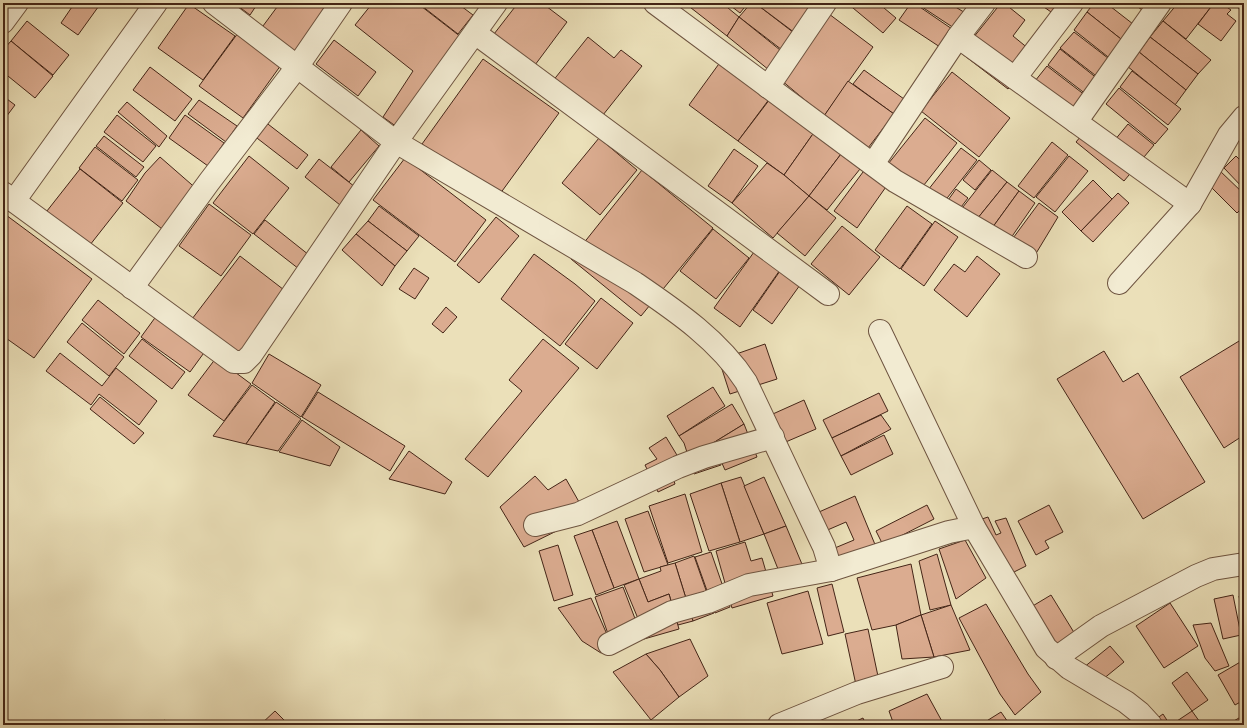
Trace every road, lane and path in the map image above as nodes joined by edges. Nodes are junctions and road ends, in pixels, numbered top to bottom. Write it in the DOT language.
graph roads {
  1 [pos="17,3"];
  2 [pos="156,3"];
  3 [pos="214,3"];
  4 [pos="341,3"];
  5 [pos="496,3"];
  6 [pos="825,3"];
  7 [pos="984,3"];
  8 [pos="1072,3"];
  9 [pos="1160,3"];
  10 [pos="658,4"];
  11 [pos="3,22"];
  12 [pos="474,33"];
  13 [pos="958,37"];
  14 [pos="297,68"];
  15 [pos="1015,78"];
  16 [pos="768,87"];
  17 [pos="1244,117"];
  18 [pos="1076,122"];
  19 [pos="396,142"];
  20 [pos="873,164"];
  21 [pos="8,197"];
  22 [pos="1190,204"];
  23 [pos="1026,257"];
  24 [pos="1119,283"];
  25 [pos="132,288"];
  26 [pos="828,294"];
  27 [pos="880,331"];
  28 [pos="773,437"];
  29 [pos="535,525"];
  30 [pos="974,527"];
  31 [pos="1244,564"];
  32 [pos="830,570"];
  33 [pos="609,644"];
  34 [pos="1056,658"];
  35 [pos="942,667"];
  36 [pos="779,725"];
  37 [pos="1151,725"];
  1 -- 11 [label="street"];
  2 -- 21 [label="street"];
  3 -- 14 [label="street"];
  4 -- 14 [label="street"];
  5 -- 12 [label="street"];
  6 -- 16 [label="street"];
  7 -- 13 [label="street"];
  8 -- 15 [label="street"];
  9 -- 18 [label="street"];
  10 -- 16 [label="street"];
  12 -- 19 [label="street"];
  12 -- 26 [label="street"];
  13 -- 15 [label="street"];
  13 -- 20 [label="street"];
  14 -- 19 [label="street"];
  14 -- 25 [label="street"];
  15 -- 18 [label="street"];
  16 -- 20 [label="street"];
  17 -- 22 [label="street"];
  18 -- 22 [label="street"];
  19 -- 25 [label="street"];
  19 -- 28 [label="street"];
  20 -- 23 [label="street"];
  21 -- 25 [label="street"];
  22 -- 24 [label="street"];
  27 -- 30 [label="street"];
  28 -- 29 [label="street"];
  28 -- 32 [label="street"];
  30 -- 32 [label="street"];
  30 -- 34 [label="street"];
  31 -- 34 [label="street"];
  32 -- 33 [label="street"];
  34 -- 37 [label="street"];
  35 -- 36 [label="street"];
}
